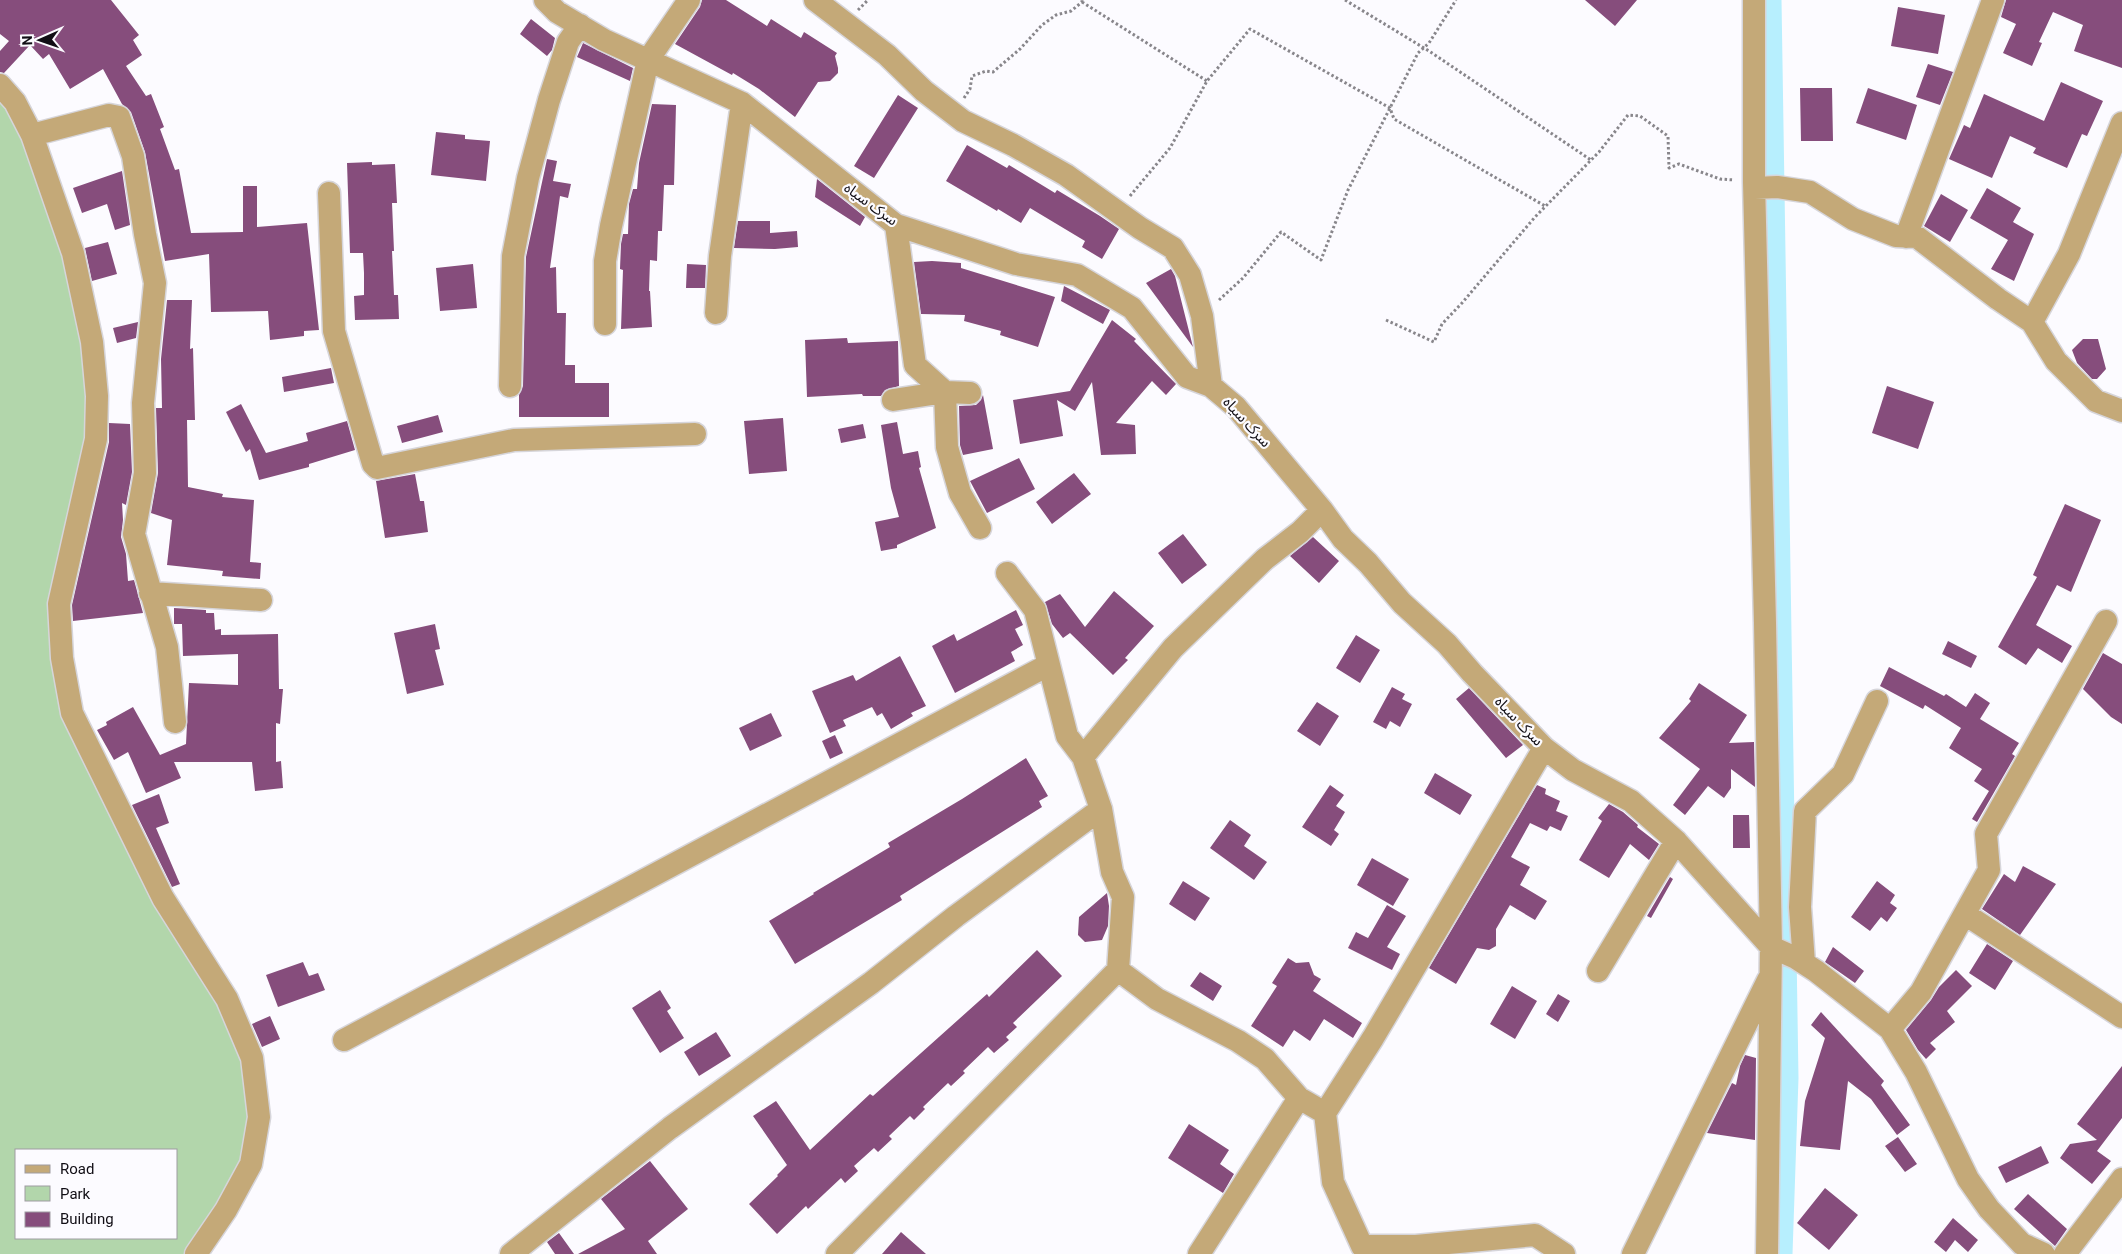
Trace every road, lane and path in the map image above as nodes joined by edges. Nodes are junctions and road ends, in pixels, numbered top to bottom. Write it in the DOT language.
graph roads {
  1 [pos="545,0"];
  2 [pos="689,0"];
  3 [pos="815,0"];
  4 [pos="1345,0"];
  5 [pos="1456,0"];
  6 [pos="1754,0"];
  7 [pos="1993,0"];
  8 [pos="1082,1"];
  9 [pos="580,25"];
  10 [pos="1424,48"];
  11 [pos="648,60"];
  12 [pos="1207,82"];
  13 [pos="0,85"];
  14 [pos="742,103"];
  15 [pos="944,108"];
  16 [pos="1390,108"];
  17 [pos="2122,123"];
  18 [pos="32,136"];
  19 [pos="1592,160"];
  20 [pos="1763,186"];
  21 [pos="329,193"];
  22 [pos="1546,206"];
  23 [pos="1117,212"];
  24 [pos="896,224"];
  25 [pos="1906,237"];
  26 [pos="716,314"];
  27 [pos="1202,316"];
  28 [pos="1386,320"];
  29 [pos="2032,322"];
  30 [pos="605,324"];
  31 [pos="510,386"];
  32 [pos="1211,386"];
  33 [pos="945,392"];
  34 [pos="970,393"];
  35 [pos="893,400"];
  36 [pos="2122,411"];
  37 [pos="695,434"];
  38 [pos="1322,510"];
  39 [pos="980,528"];
  40 [pos="1008,573"];
  41 [pos="150,593"];
  42 [pos="261,600"];
  43 [pos="2106,621"];
  44 [pos="1048,665"];
  45 [pos="1878,701"];
  46 [pos="174,722"];
  47 [pos="1544,748"];
  48 [pos="1083,758"];
  49 [pos="1101,809"];
  50 [pos="1676,841"];
  51 [pos="1965,914"];
  52 [pos="1787,955"];
  53 [pos="1118,970"];
  54 [pos="1598,971"];
  55 [pos="1771,974"];
  56 [pos="2122,1017"];
  57 [pos="1890,1028"];
  58 [pos="344,1040"];
  59 [pos="1299,1098"];
  60 [pos="1325,1113"];
  61 [pos="2122,1179"];
  62 [pos="886,1224"];
  63 [pos="2018,1249"];
  64 [pos="196,1254"];
  65 [pos="511,1254"];
  66 [pos="837,1254"];
  67 [pos="857,1254"];
  68 [pos="1199,1254"];
  69 [pos="1564,1254"];
  70 [pos="1634,1254"];
  71 [pos="1767,1254"];
  72 [pos="2044,1254"];
  73 [pos="2065,1254"];
  1 -- 9 [label="street, سرک سیاه"];
  2 -- 11 [label="street"];
  3 -- 15 [label="street"];
  4 -- 10 [label="path"];
  5 -- 10 [label="path"];
  6 -- 20 [label="street"];
  7 -- 25 [label="street"];
  8 -- 12 [label="path"];
  8 -- 15 [label="path"];
  9 -- 11 [label="street, سرک سیاه"];
  9 -- 31 [label="street"];
  10 -- 16 [label="path"];
  10 -- 19 [label="path"];
  11 -- 14 [label="street, سرک سیاه"];
  11 -- 30 [label="street"];
  12 -- 16 [label="path"];
  12 -- 23 [label="path"];
  13 -- 18 [label="street"];
  14 -- 24 [label="street, سرک سیاه"];
  14 -- 26 [label="street"];
  15 -- 23 [label="street"];
  16 -- 22 [label="path"];
  16 -- 27 [label="path"];
  17 -- 29 [label="street"];
  18 -- 41 [label="street"];
  18 -- 64 [label="street"];
  19 -- 20 [label="path"];
  19 -- 22 [label="path"];
  20 -- 25 [label="street"];
  20 -- 52 [label="street"];
  21 -- 37 [label="street"];
  22 -- 28 [label="path"];
  23 -- 27 [label="street"];
  24 -- 32 [label="street, سرک سیاه"];
  24 -- 33 [label="street"];
  25 -- 29 [label="street"];
  27 -- 32 [label="street"];
  29 -- 36 [label="street"];
  32 -- 38 [label="street, سرک سیاه"];
  33 -- 34 [label="street"];
  33 -- 35 [label="street"];
  33 -- 39 [label="street"];
  38 -- 47 [label="street, سرک سیاه"];
  38 -- 48 [label="street"];
  40 -- 44 [label="street"];
  41 -- 42 [label="street"];
  41 -- 46 [label="street"];
  43 -- 51 [label="street"];
  44 -- 48 [label="street"];
  44 -- 58 [label="street"];
  45 -- 52 [label="street"];
  47 -- 50 [label="street, سرک سیاه"];
  47 -- 60 [label="street"];
  48 -- 49 [label="street"];
  49 -- 53 [label="street"];
  49 -- 65 [label="street"];
  50 -- 52 [label="street, سرک سیاه"];
  50 -- 54 [label="street"];
  51 -- 56 [label="street"];
  51 -- 57 [label="street"];
  52 -- 55 [label="street"];
  52 -- 57 [label="street, سرک سیاه"];
  53 -- 59 [label="street"];
  53 -- 66 [label="street"];
  55 -- 70 [label="street"];
  55 -- 71 [label="street"];
  57 -- 63 [label="street"];
  59 -- 60 [label="street"];
  59 -- 68 [label="street"];
  60 -- 69 [label="street"];
  61 -- 73 [label="street"];
  62 -- 67 [label="street"];
  63 -- 72 [label="street"];
}
